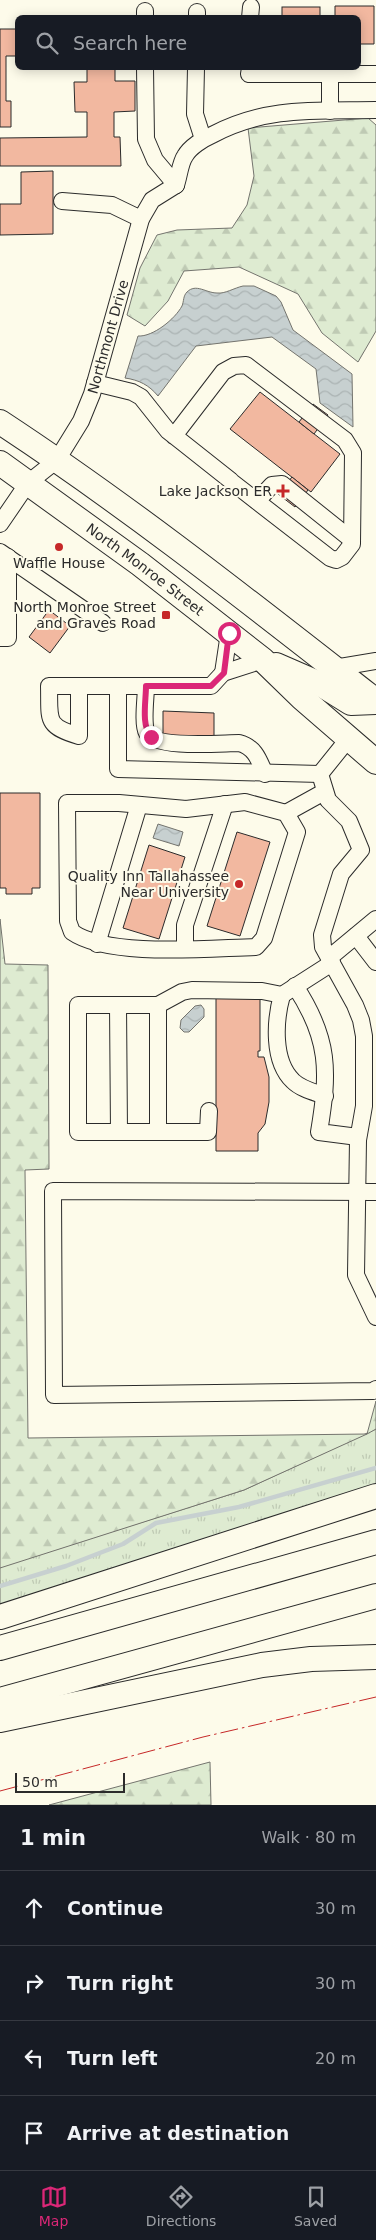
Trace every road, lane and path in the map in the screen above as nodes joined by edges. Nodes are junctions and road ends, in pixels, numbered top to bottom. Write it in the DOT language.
graph roads {
  1 [pos="145,70"];
  2 [pos="196,70"];
  3 [pos="250,70"];
  4 [pos="330,74"];
  5 [pos="376,74"];
  6 [pos="376,110"];
  7 [pos="330,111"];
  8 [pos="203,139"];
  9 [pos="176,185"];
  10 [pos="62,201"];
  11 [pos="140,219"];
  12 [pos="95,383"];
  13 [pos="0,422"];
  14 [pos="174,436"];
  15 [pos="57,460"];
  16 [pos="0,463"];
  17 [pos="28,483"];
  18 [pos="257,501"];
  19 [pos="0,524"];
  20 [pos="352,540"];
  21 [pos="4,555"];
  22 [pos="102,623"];
  23 [pos="229,633"];
  24 [pos="0,638"];
  25 [pos="263,660"];
  26 [pos="376,661"];
  27 [pos="334,668"];
  28 [pos="224,673"];
  29 [pos="79,686"];
  30 [pos="118,686"];
  31 [pos="146,686"];
  32 [pos="376,702"];
  33 [pos="349,738"];
  34 [pos="376,740"];
  35 [pos="376,762"];
  36 [pos="265,774"];
  37 [pos="320,774"];
  38 [pos="324,792"];
  39 [pos="224,804"];
  40 [pos="139,805"];
  41 [pos="286,813"];
  42 [pos="369,851"];
  43 [pos="376,919"];
  44 [pos="356,936"];
  45 [pos="97,944"];
  46 [pos="185,948"];
  47 [pos="331,961"];
  48 [pos="376,962"];
  49 [pos="289,990"];
  50 [pos="118,1005"];
  51 [pos="158,1005"];
  52 [pos="325,1096"];
  53 [pos="209,1111"];
  54 [pos="119,1132"];
  55 [pos="158,1132"];
  56 [pos="358,1137"];
  57 [pos="356,1192"];
  58 [pos="376,1192"];
  59 [pos="376,1317"];
  60 [pos="376,1389"];
  61 [pos="376,1496"];
  62 [pos="376,1542"];
  63 [pos="376,1596"];
  64 [pos="0,1617"];
  65 [pos="0,1648"];
  66 [pos="376,1657"];
  67 [pos="0,1700"];
  68 [pos="0,1720"];
  1 -- 9 [label="street"];
  2 -- 8 [label="street"];
  3 -- 4 [label="street"];
  4 -- 5 [label="street"];
  4 -- 7 [label="street"];
  6 -- 7 [label="street"];
  7 -- 8 [label="street"];
  8 -- 9 [label="street"];
  9 -- 11 [label="street, Northmont Drive"];
  10 -- 11 [label="street"];
  11 -- 12 [label="street, Northmont Drive"];
  12 -- 14 [label="street"];
  12 -- 15 [label="street, Northmont Drive"];
  13 -- 15 [label="highway"];
  14 -- 18 [label="street"];
  14 -- 20 [label="street"];
  15 -- 17 [label="street, Northmont Drive"];
  15 -- 27 [label="highway"];
  16 -- 17 [label="highway, North Monroe Street"];
  17 -- 19 [label="street, Northmont Drive"];
  17 -- 23 [label="highway, North Monroe Street"];
  18 -- 20 [label="street"];
  18 -- 20 [label="street"];
  21 -- 22 [label="street"];
  21 -- 24 [label="street"];
  23 -- 25 [label="highway, North Monroe Street"];
  23 -- 28 [label="street"];
  25 -- 28 [label="street"];
  25 -- 32 [label="highway"];
  25 -- 33 [label="highway, North Monroe Street"];
  26 -- 27 [label="street"];
  27 -- 32 [label="highway"];
  28 -- 31 [label="street"];
  29 -- 30 [label="street"];
  30 -- 31 [label="street"];
  30 -- 36 [label="street"];
  31 -- 36 [label="street"];
  33 -- 34 [label="highway"];
  33 -- 35 [label="highway, North Monroe Street"];
  33 -- 37 [label="street"];
  36 -- 37 [label="street"];
  37 -- 38 [label="street"];
  38 -- 41 [label="street"];
  38 -- 42 [label="street"];
  39 -- 40 [label="street"];
  39 -- 41 [label="street"];
  39 -- 46 [label="street"];
  40 -- 45 [label="street"];
  40 -- 45 [label="street"];
  41 -- 46 [label="street"];
  42 -- 47 [label="street"];
  43 -- 44 [label="street"];
  44 -- 47 [label="street"];
  44 -- 48 [label="street"];
  45 -- 46 [label="street"];
  47 -- 49 [label="street"];
  47 -- 56 [label="street"];
  49 -- 51 [label="street"];
  49 -- 52 [label="street"];
  49 -- 52 [label="street"];
  50 -- 51 [label="street"];
  50 -- 54 [label="street"];
  50 -- 54 [label="street"];
  51 -- 55 [label="street"];
  52 -- 56 [label="street"];
  53 -- 55 [label="street"];
  54 -- 55 [label="street"];
  56 -- 57 [label="street"];
  57 -- 58 [label="street"];
  57 -- 59 [label="street"];
  57 -- 60 [label="street"];
  61 -- 64 [label="highway"];
  62 -- 65 [label="highway"];
  63 -- 67 [label="highway"];
  66 -- 68 [label="highway"];
}
